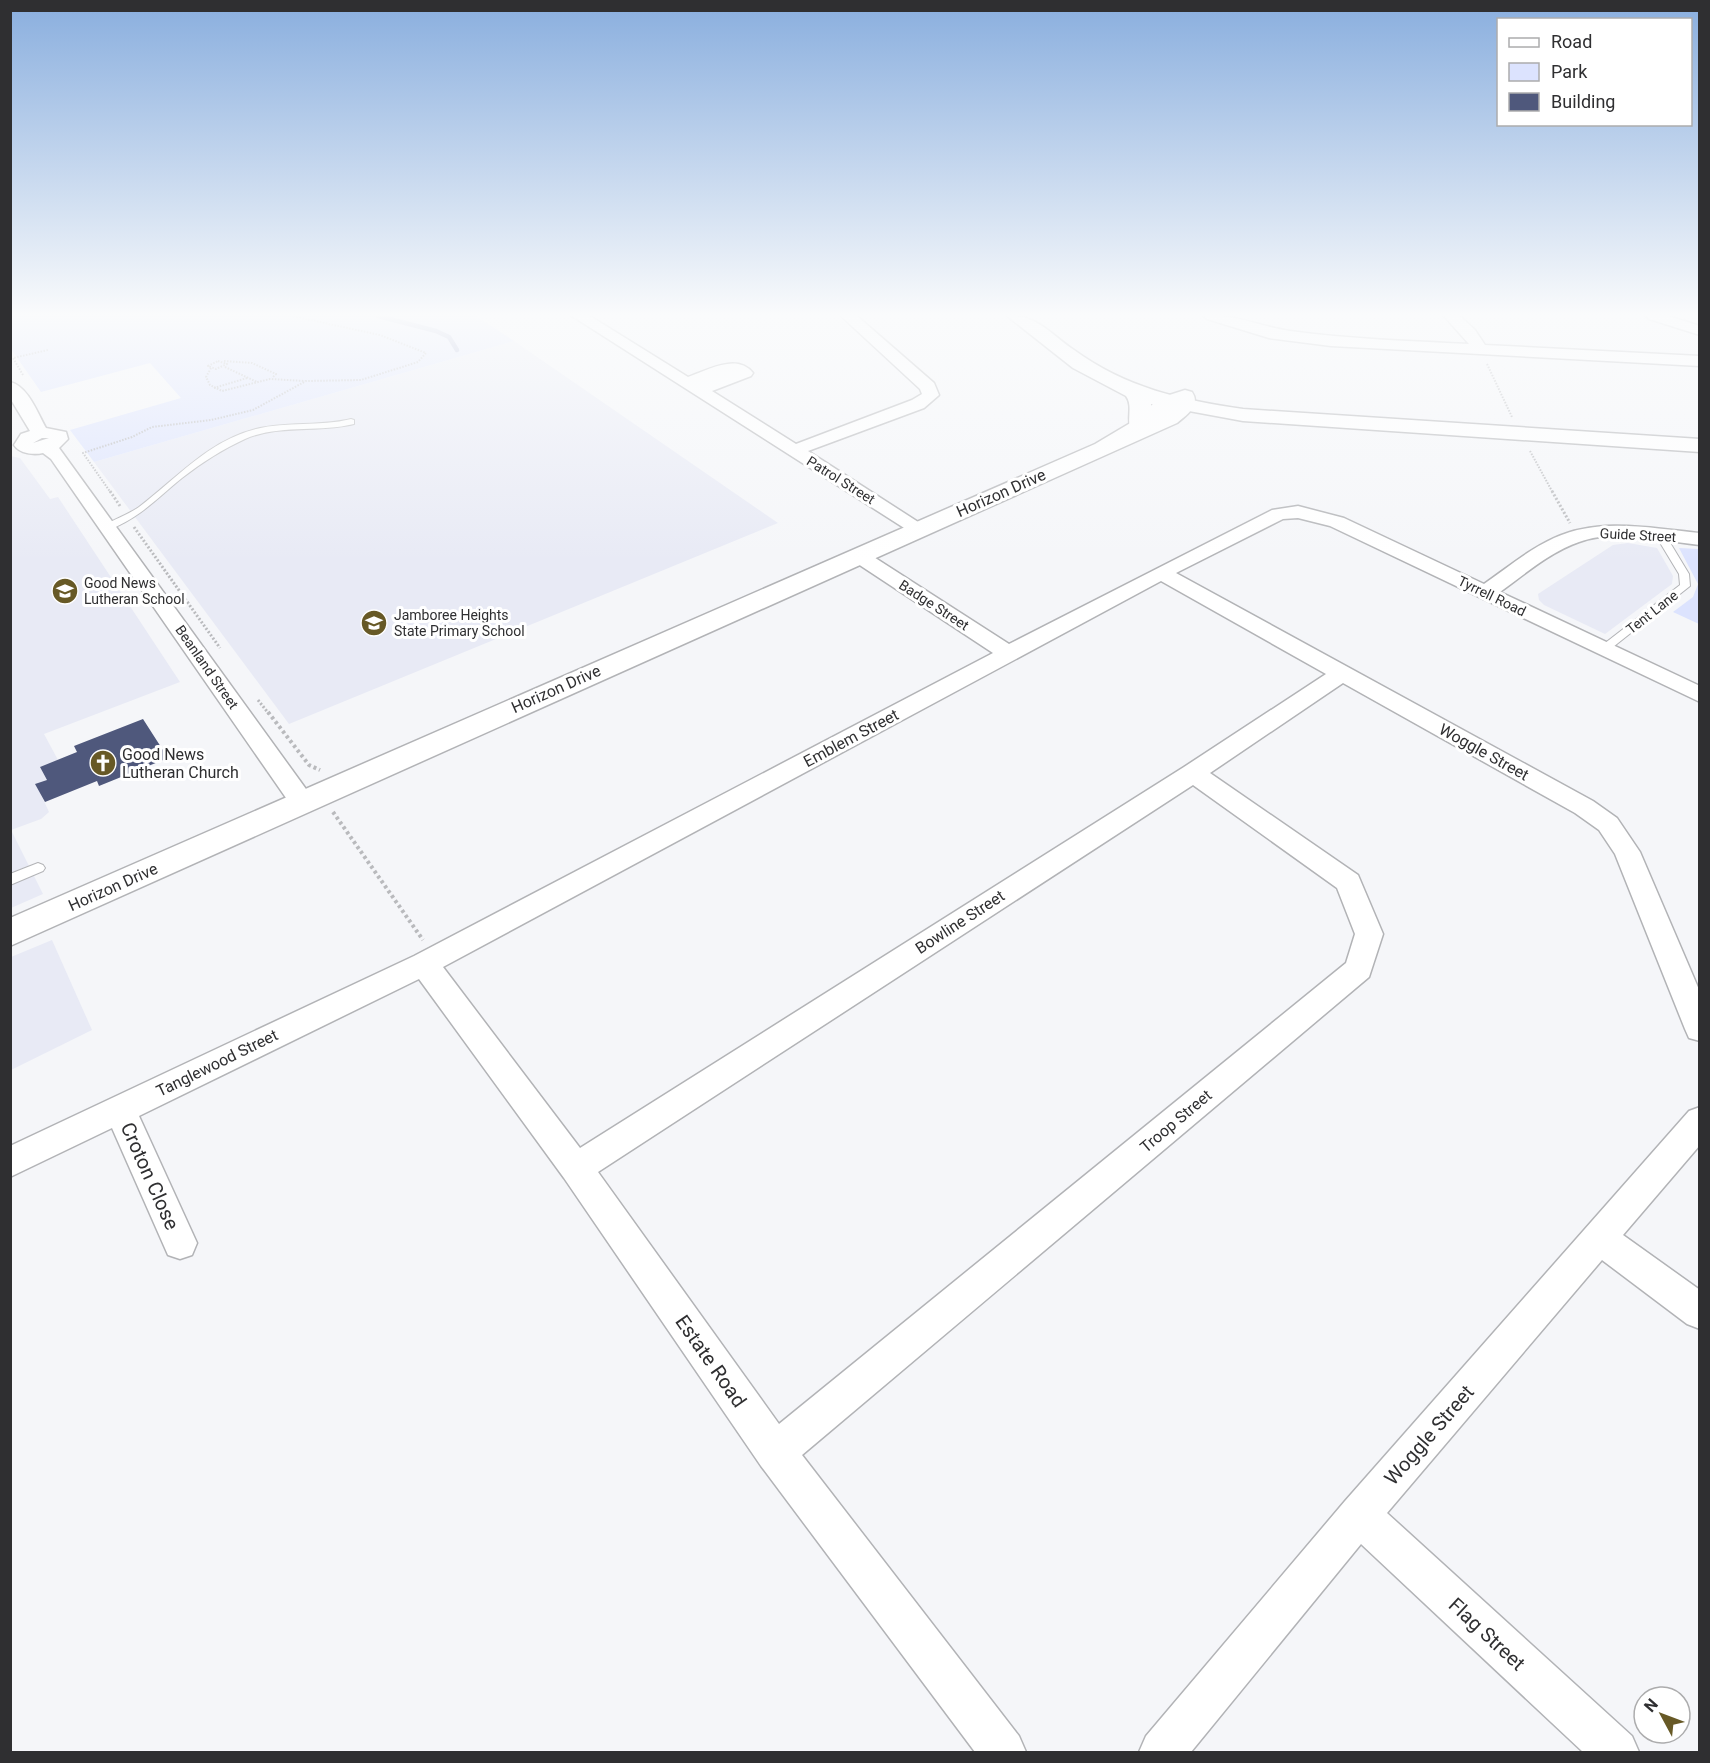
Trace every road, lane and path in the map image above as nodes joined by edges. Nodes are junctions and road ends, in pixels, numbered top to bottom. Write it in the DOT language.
graph roads {
  1 [pos="20,398"];
  2 [pos="275,398"];
  3 [pos="713,398"];
  4 [pos="927,398"];
  5 [pos="1138,398"];
  6 [pos="1154,398"];
  7 [pos="1165,398"];
  8 [pos="1504,398"];
  9 [pos="1177,406"];
  10 [pos="351,422"];
  11 [pos="1140,427"];
  12 [pos="1519,430"];
  13 [pos="1700,437"];
  14 [pos="43,440"];
  15 [pos="1700,446"];
  16 [pos="17,447"];
  17 [pos="1103,448"];
  18 [pos="795,450"];
  19 [pos="1280,514"];
  20 [pos="129,519"];
  21 [pos="108,527"];
  22 [pos="919,529"];
  23 [pos="1584,534"];
  24 [pos="1661,536"];
  25 [pos="1700,539"];
  26 [pos="859,556"];
  27 [pos="1161,573"];
  28 [pos="1485,592"];
  29 [pos="1604,649"];
  30 [pos="225,654"];
  31 [pos="1010,654"];
  32 [pos="1342,674"];
  33 [pos="1700,695"];
  34 [pos="257,699"];
  35 [pos="324,770"];
  36 [pos="1193,773"];
  37 [pos="302,802"];
  38 [pos="332,808"];
  39 [pos="38,868"];
  40 [pos="10,880"];
  41 [pos="10,933"];
  42 [pos="430,961"];
  43 [pos="1700,1029"];
  44 [pos="120,1110"];
  45 [pos="1700,1121"];
  46 [pos="10,1162"];
  47 [pos="576,1168"];
  48 [pos="1600,1238"];
  49 [pos="180,1243"];
  50 [pos="1700,1312"];
  51 [pos="775,1452"];
  52 [pos="1359,1515"];
  53 [pos="1003,1752"];
  54 [pos="1162,1752"];
  55 [pos="1616,1752"];
  1 -- 14 [label="street, Beanland Street"];
  2 -- 20 [label="path"];
  3 -- 18 [label="street, Patrol Street"];
  4 -- 18 [label="street"];
  5 -- 11 [label="main road"];
  6 -- 9 [label="main road"];
  7 -- 9 [label="main road"];
  8 -- 12 [label="path"];
  9 -- 11 [label="main road, Horizon Drive"];
  9 -- 12 [label="main road"];
  9 -- 12 [label="main road"];
  9 -- 17 [label="main road, Horizon Drive"];
  10 -- 20 [label="lane"];
  11 -- 17 [label="main road, Horizon Drive"];
  12 -- 13 [label="main road"];
  12 -- 15 [label="main road"];
  12 -- 23 [label="path"];
  14 -- 16 [label="street"];
  14 -- 21 [label="street, Beanland Street"];
  17 -- 22 [label="main road, Horizon Drive"];
  18 -- 22 [label="street, Patrol Street"];
  19 -- 27 [label="street, Emblem Street"];
  19 -- 28 [label="street, Tyrrell Road"];
  20 -- 21 [label="lane"];
  20 -- 30 [label="path"];
  21 -- 37 [label="street, Beanland Street"];
  22 -- 26 [label="main road, Horizon Drive"];
  23 -- 24 [label="street, Guide Street"];
  23 -- 28 [label="street, Guide Street"];
  24 -- 25 [label="street, Guide Street"];
  24 -- 29 [label="lane, Tent Lane"];
  26 -- 31 [label="street, Badge Street"];
  26 -- 37 [label="main road, Horizon Drive"];
  27 -- 31 [label="street, Emblem Street"];
  27 -- 32 [label="street, Woggle Street"];
  28 -- 29 [label="street, Tyrrell Road"];
  29 -- 33 [label="street, Tyrrell Road"];
  31 -- 42 [label="street, Emblem Street"];
  32 -- 36 [label="street, Bowline Street"];
  32 -- 43 [label="street, Woggle Street"];
  34 -- 35 [label="path"];
  36 -- 47 [label="street, Bowline Street"];
  36 -- 51 [label="street, Troop Street"];
  37 -- 41 [label="main road, Horizon Drive"];
  38 -- 42 [label="path"];
  39 -- 40 [label="lane"];
  42 -- 44 [label="street, Tanglewood Street"];
  42 -- 47 [label="street, Estate Road"];
  44 -- 46 [label="street, Tanglewood Street"];
  44 -- 49 [label="street, Croton Close"];
  45 -- 48 [label="street, Woggle Street"];
  47 -- 51 [label="street, Estate Road"];
  48 -- 50 [label="street"];
  48 -- 52 [label="street, Woggle Street"];
  51 -- 53 [label="street, Estate Road"];
  52 -- 54 [label="street, Woggle Street"];
  52 -- 55 [label="street, Flag Street"];
}
